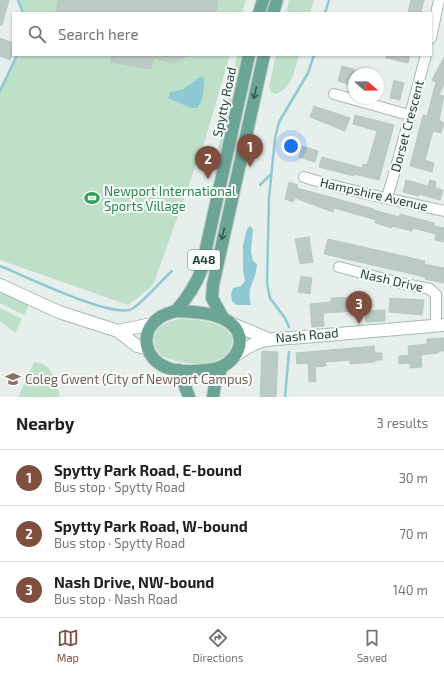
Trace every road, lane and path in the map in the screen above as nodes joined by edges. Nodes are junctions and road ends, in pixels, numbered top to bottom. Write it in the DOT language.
graph roads {
  1 [pos="263,0"];
  2 [pos="277,0"];
  3 [pos="439,0"];
  4 [pos="259,12"];
  5 [pos="273,12"];
  6 [pos="440,25"];
  7 [pos="432,37"];
  8 [pos="249,56"];
  9 [pos="264,56"];
  10 [pos="426,56"];
  11 [pos="334,94"];
  12 [pos="409,114"];
  13 [pos="304,177"];
  14 [pos="387,197"];
  15 [pos="444,211"];
  16 [pos="339,267"];
  17 [pos="0,285"];
  18 [pos="176,311"];
  19 [pos="227,321"];
  20 [pos="152,324"];
  21 [pos="440,325"];
  22 [pos="118,331"];
  23 [pos="266,338"];
  24 [pos="146,348"];
  25 [pos="236,355"];
  26 [pos="222,368"];
  27 [pos="179,370"];
  28 [pos="190,397"];
  29 [pos="213,397"];
  1 -- 4 [label="main road"];
  2 -- 5 [label="main road"];
  3 -- 6 [label="street"];
  6 -- 7 [label="street"];
  8 -- 18 [label="main road, Spytty Road / A48"];
  9 -- 19 [label="main road, A48, one-way"];
  10 -- 12 [label="street, Dorset Crescent"];
  11 -- 12 [label="street"];
  12 -- 14 [label="street, Dorset Crescent"];
  13 -- 14 [label="street, Hampshire Avenue"];
  14 -- 15 [label="street, Hampshire Avenue"];
  16 -- 21 [label="street, Nash Drive"];
  17 -- 22 [label="street"];
  18 -- 19 [label="main road, A48"];
  18 -- 20 [label="main road, A48"];
  19 -- 23 [label="street, Nash Road"];
  19 -- 25 [label="main road, A48"];
  20 -- 22 [label="street"];
  20 -- 24 [label="main road"];
  21 -- 23 [label="street, Nash Road"];
  22 -- 24 [label="street"];
  23 -- 25 [label="street, Nash Road"];
  24 -- 27 [label="main road"];
  25 -- 26 [label="main road"];
  26 -- 27 [label="main road"];
  26 -- 29 [label="main road"];
  27 -- 28 [label="main road"];
}
